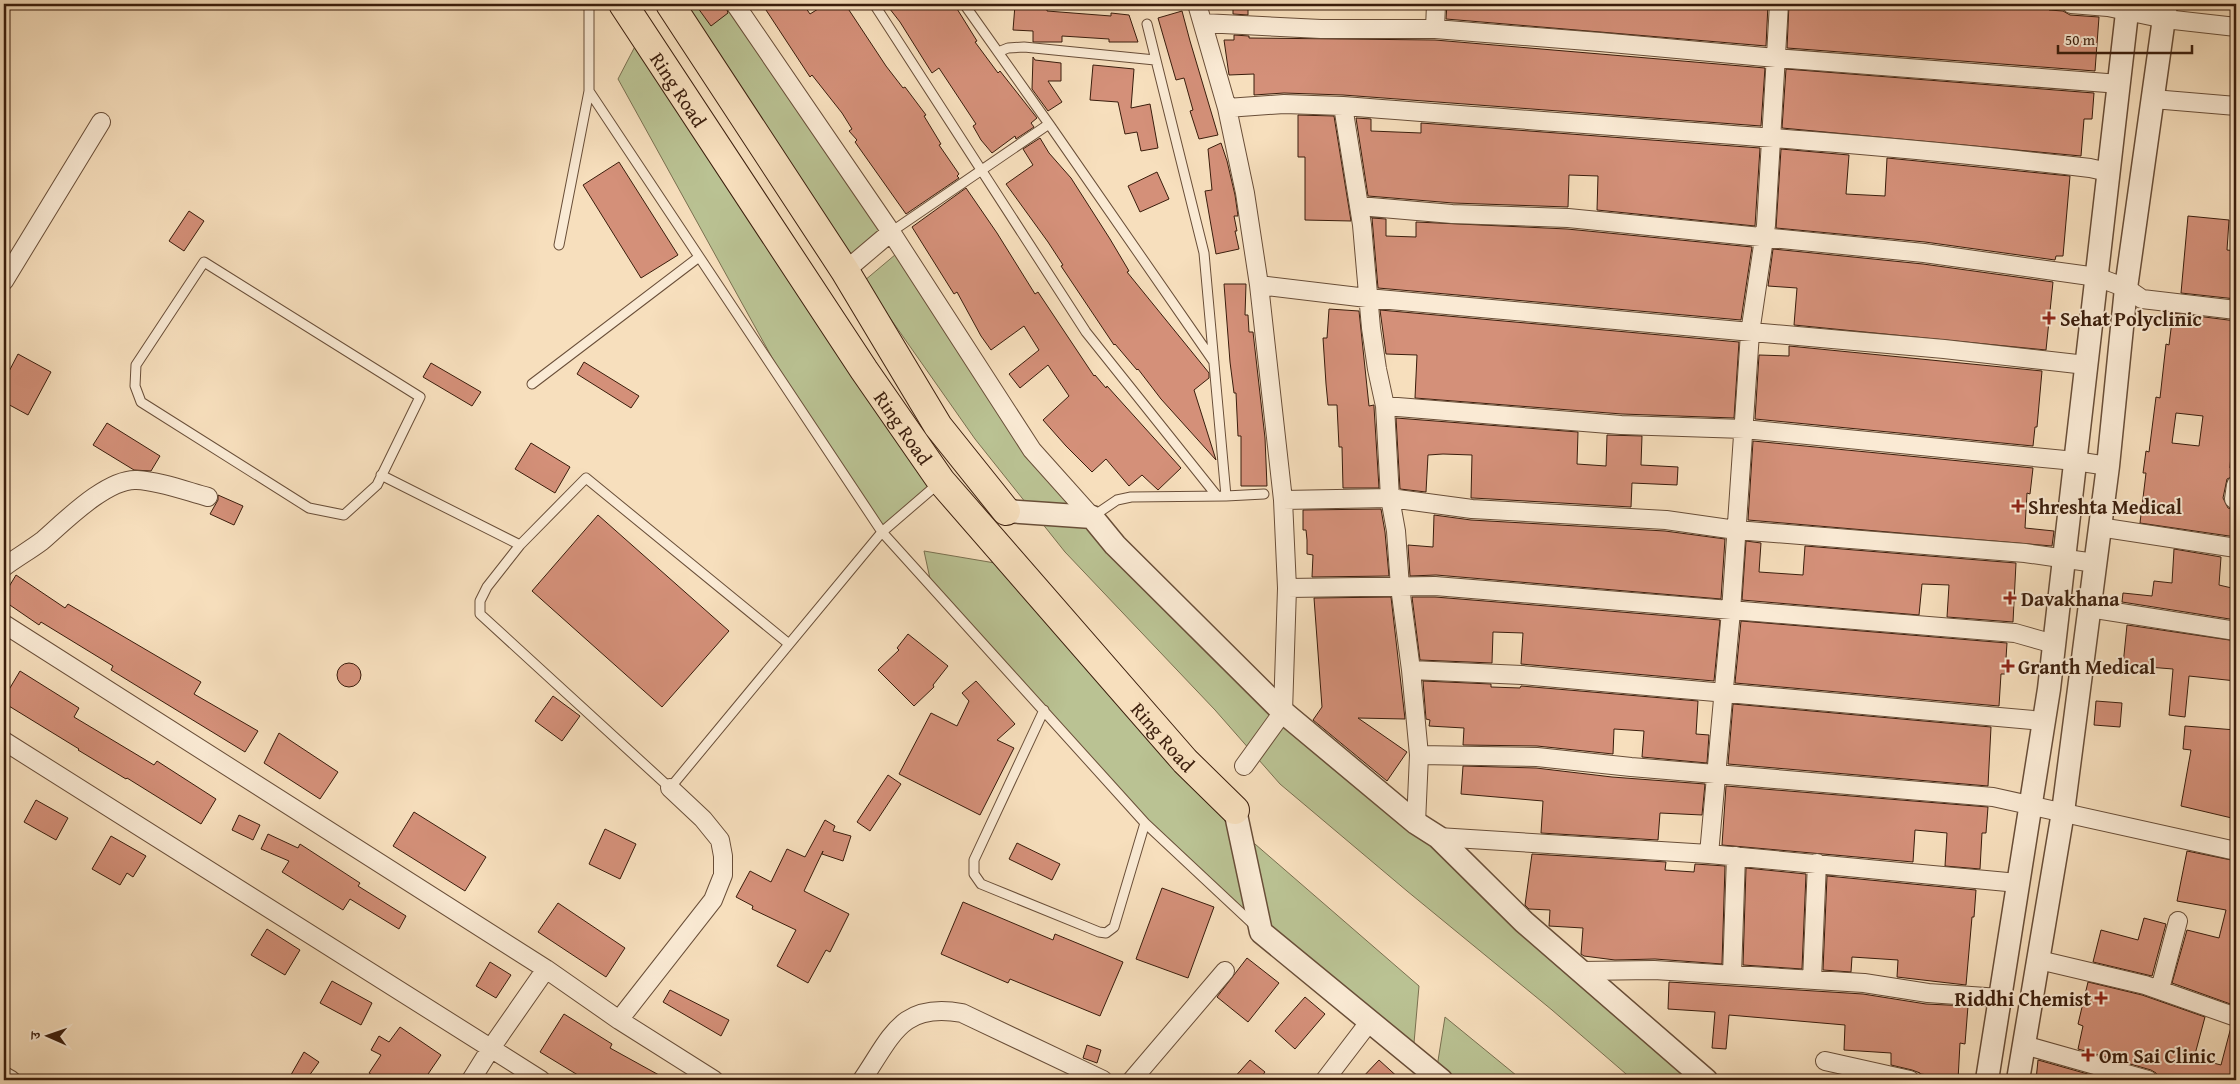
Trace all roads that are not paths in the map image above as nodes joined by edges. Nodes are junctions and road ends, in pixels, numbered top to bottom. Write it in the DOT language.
graph roads {
  1 [pos="589,4"];
  2 [pos="623,4"];
  3 [pos="670,4"];
  4 [pos="735,4"];
  5 [pos="874,4"];
  6 [pos="964,4"];
  7 [pos="1198,4"];
  8 [pos="1436,4"];
  9 [pos="1779,4"];
  10 [pos="2070,4"];
  11 [pos="2128,7"];
  12 [pos="2166,11"];
  13 [pos="1147,24"];
  14 [pos="1203,24"];
  15 [pos="2236,27"];
  16 [pos="1435,29"];
  17 [pos="998,52"];
  18 [pos="1776,58"];
  19 [pos="1155,60"];
  20 [pos="2120,84"];
  21 [pos="590,91"];
  22 [pos="2153,99"];
  23 [pos="1343,106"];
  24 [pos="2236,106"];
  25 [pos="1227,108"];
  26 [pos="101,122"];
  27 [pos="1049,124"];
  28 [pos="1772,139"];
  29 [pos="981,170"];
  30 [pos="2108,172"];
  31 [pos="1359,206"];
  32 [pos="891,232"];
  33 [pos="1764,238"];
  34 [pos="559,245"];
  35 [pos="698,257"];
  36 [pos="845,270"];
  37 [pos="2096,277"];
  38 [pos="4,281"];
  39 [pos="1258,285"];
  40 [pos="2126,288"];
  41 [pos="1367,298"];
  42 [pos="2236,310"];
  43 [pos="1750,333"];
  44 [pos="1214,363"];
  45 [pos="2086,365"];
  46 [pos="532,384"];
  47 [pos="1385,406"];
  48 [pos="1744,429"];
  49 [pos="2075,461"];
  50 [pos="2108,466"];
  51 [pos="382,475"];
  52 [pos="941,481"];
  53 [pos="2236,485"];
  54 [pos="1264,494"];
  55 [pos="1221,496"];
  56 [pos="208,497"];
  57 [pos="1390,498"];
  58 [pos="1283,500"];
  59 [pos="2236,500"];
  60 [pos="1006,511"];
  61 [pos="1092,517"];
  62 [pos="2099,526"];
  63 [pos="1736,530"];
  64 [pos="882,532"];
  65 [pos="520,546"];
  66 [pos="2236,548"];
  67 [pos="2064,559"];
  68 [pos="2095,563"];
  69 [pos="4,567"];
  70 [pos="1400,587"];
  71 [pos="1287,588"];
  72 [pos="2089,608"];
  73 [pos="1731,611"];
  74 [pos="4,624"];
  75 [pos="2236,631"];
  76 [pos="789,644"];
  77 [pos="2054,644"];
  78 [pos="1411,670"];
  79 [pos="1723,694"];
  80 [pos="1044,710"];
  81 [pos="1283,712"];
  82 [pos="2044,721"];
  83 [pos="4,741"];
  84 [pos="1419,755"];
  85 [pos="1244,766"];
  86 [pos="1716,773"];
  87 [pos="670,788"];
  88 [pos="2031,805"];
  89 [pos="1234,810"];
  90 [pos="2063,812"];
  91 [pos="1416,822"];
  92 [pos="1145,823"];
  93 [pos="1438,837"];
  94 [pos="2236,851"];
  95 [pos="1709,854"];
  96 [pos="1736,856"];
  97 [pos="1817,863"];
  98 [pos="2018,884"];
  99 [pos="2178,921"];
  100 [pos="1261,932"];
  101 [pos="2039,960"];
  102 [pos="546,969"];
  103 [pos="1225,970"];
  104 [pos="1581,971"];
  105 [pos="1732,975"];
  106 [pos="1812,980"];
  107 [pos="2160,989"];
  108 [pos="2000,998"];
  109 [pos="2236,1017"];
  110 [pos="619,1020"];
  111 [pos="1370,1021"];
  112 [pos="1993,1037"];
  113 [pos="2024,1045"];
  114 [pos="490,1048"];
  115 [pos="1825,1061"];
  116 [pos="4,1076"];
  117 [pos="11,1080"];
  118 [pos="471,1080"];
  119 [pos="541,1080"];
  120 [pos="714,1080"];
  121 [pos="862,1080"];
  122 [pos="1104,1080"];
  123 [pos="1132,1080"];
  124 [pos="1325,1080"];
  125 [pos="1441,1080"];
  126 [pos="1706,1080"];
  127 [pos="1910,1080"];
  128 [pos="1987,1080"];
  129 [pos="2018,1080"];
  130 [pos="2148,1080"];
  1 -- 21 [label="lane"];
  2 -- 52 [label="main road, Ring Road"];
  3 -- 36 [label="main road, Ring Road"];
  4 -- 32 [label="street"];
  5 -- 29 [label="lane"];
  6 -- 17 [label="lane"];
  7 -- 14 [label="street"];
  8 -- 16 [label="street"];
  9 -- 18 [label="street"];
  10 -- 11 [label="street"];
  11 -- 12 [label="street"];
  11 -- 20 [label="street"];
  12 -- 15 [label="street"];
  12 -- 22 [label="street"];
  13 -- 19 [label="lane"];
  14 -- 16 [label="street"];
  14 -- 25 [label="street"];
  16 -- 18 [label="street"];
  17 -- 19 [label="lane"];
  17 -- 27 [label="lane"];
  18 -- 20 [label="street"];
  18 -- 28 [label="street"];
  19 -- 44 [label="lane"];
  20 -- 30 [label="street"];
  21 -- 34 [label="lane"];
  21 -- 35 [label="lane"];
  22 -- 24 [label="street"];
  22 -- 40 [label="street"];
  23 -- 25 [label="street"];
  23 -- 28 [label="street"];
  23 -- 31 [label="street"];
  25 -- 39 [label="street"];
  26 -- 38 [label="street"];
  27 -- 29 [label="lane"];
  27 -- 44 [label="lane"];
  28 -- 30 [label="street"];
  28 -- 33 [label="street"];
  29 -- 32 [label="lane"];
  29 -- 55 [label="lane"];
  30 -- 37 [label="street"];
  31 -- 33 [label="street"];
  31 -- 41 [label="street"];
  32 -- 36 [label="street"];
  32 -- 61 [label="street"];
  33 -- 37 [label="street"];
  33 -- 43 [label="street"];
  35 -- 46 [label="lane"];
  35 -- 64 [label="lane"];
  36 -- 60 [label="main road, Ring Road"];
  37 -- 40 [label="street"];
  37 -- 45 [label="street"];
  39 -- 41 [label="street"];
  39 -- 58 [label="street"];
  40 -- 42 [label="street"];
  40 -- 50 [label="street"];
  41 -- 43 [label="street"];
  41 -- 47 [label="street"];
  43 -- 45 [label="street"];
  43 -- 48 [label="street"];
  44 -- 55 [label="lane"];
  45 -- 49 [label="street"];
  47 -- 48 [label="street"];
  47 -- 57 [label="street"];
  48 -- 49 [label="street"];
  48 -- 63 [label="street"];
  49 -- 50 [label="street"];
  49 -- 67 [label="street"];
  50 -- 62 [label="street"];
  51 -- 51 [label="lane"];
  51 -- 65 [label="lane"];
  52 -- 64 [label="lane"];
  52 -- 89 [label="main road, Ring Road"];
  53 -- 59 [label="street"];
  54 -- 55 [label="lane"];
  55 -- 61 [label="lane"];
  56 -- 69 [label="street"];
  57 -- 58 [label="street"];
  57 -- 63 [label="street"];
  57 -- 70 [label="street"];
  58 -- 71 [label="street"];
  60 -- 61 [label="street"];
  61 -- 81 [label="street"];
  62 -- 66 [label="street"];
  62 -- 68 [label="street"];
  63 -- 67 [label="street"];
  63 -- 73 [label="street"];
  64 -- 76 [label="lane"];
  64 -- 80 [label="lane"];
  65 -- 76 [label="lane"];
  65 -- 87 [label="lane"];
  67 -- 68 [label="street"];
  67 -- 77 [label="street"];
  68 -- 72 [label="street"];
  70 -- 71 [label="street"];
  70 -- 73 [label="street"];
  70 -- 78 [label="street"];
  71 -- 81 [label="street"];
  72 -- 75 [label="street"];
  72 -- 90 [label="street"];
  73 -- 77 [label="street"];
  73 -- 79 [label="street"];
  74 -- 102 [label="street"];
  76 -- 87 [label="lane"];
  77 -- 82 [label="street"];
  78 -- 79 [label="street"];
  78 -- 84 [label="street"];
  79 -- 82 [label="street"];
  79 -- 86 [label="street"];
  80 -- 92 [label="lane"];
  80 -- 92 [label="lane"];
  81 -- 85 [label="street"];
  81 -- 91 [label="street"];
  82 -- 88 [label="street"];
  83 -- 114 [label="street"];
  84 -- 86 [label="street"];
  84 -- 91 [label="street"];
  86 -- 88 [label="street"];
  86 -- 95 [label="street"];
  87 -- 110 [label="street"];
  88 -- 90 [label="street"];
  88 -- 98 [label="street"];
  89 -- 100 [label="street"];
  90 -- 94 [label="street"];
  90 -- 101 [label="street"];
  91 -- 93 [label="street"];
  92 -- 100 [label="lane"];
  93 -- 95 [label="street"];
  93 -- 104 [label="street"];
  95 -- 96 [label="street"];
  96 -- 97 [label="street"];
  96 -- 105 [label="street"];
  97 -- 98 [label="street"];
  97 -- 106 [label="street"];
  98 -- 108 [label="street"];
  99 -- 107 [label="street"];
  100 -- 111 [label="street"];
  101 -- 107 [label="street"];
  101 -- 113 [label="street"];
  102 -- 110 [label="street"];
  102 -- 114 [label="street"];
  103 -- 123 [label="street"];
  104 -- 105 [label="street"];
  104 -- 126 [label="street"];
  105 -- 106 [label="street"];
  106 -- 108 [label="street"];
  107 -- 109 [label="street"];
  108 -- 112 [label="street"];
  110 -- 120 [label="street"];
  111 -- 124 [label="street"];
  111 -- 125 [label="street"];
  112 -- 113 [label="street"];
  112 -- 128 [label="street"];
  113 -- 129 [label="street"];
  113 -- 130 [label="street"];
  114 -- 118 [label="street"];
  114 -- 119 [label="street"];
  115 -- 127 [label="street"];
  116 -- 117 [label="street"];
  121 -- 122 [label="street"];
}
